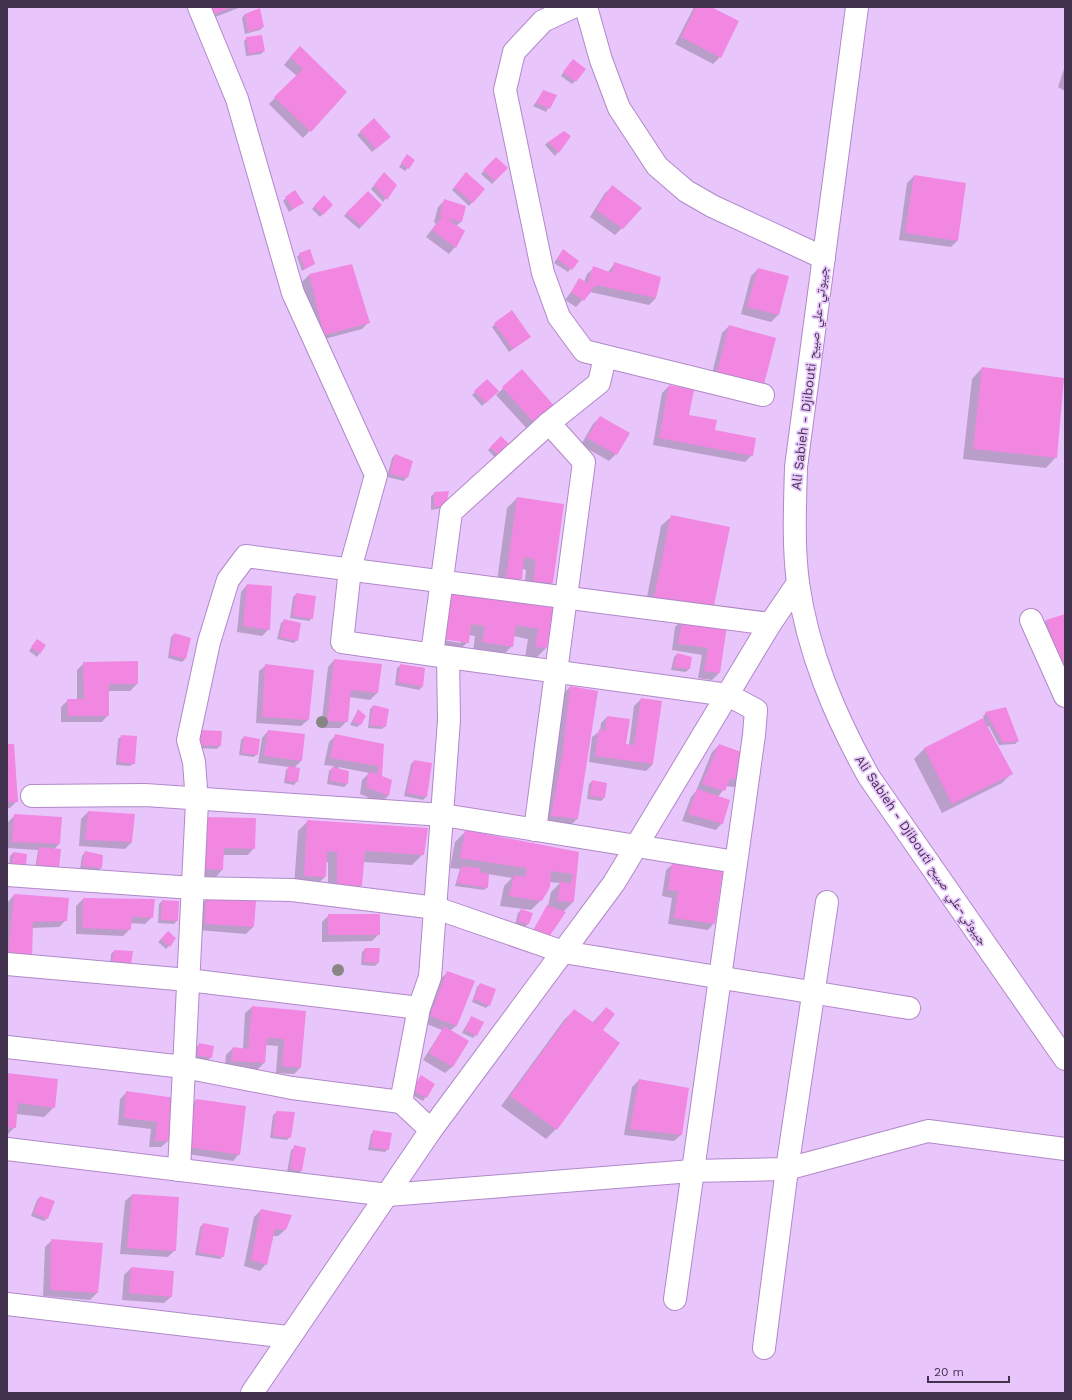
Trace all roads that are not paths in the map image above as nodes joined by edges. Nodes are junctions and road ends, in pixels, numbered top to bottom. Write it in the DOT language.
graph roads {
  1 [pos="199,7"];
  2 [pos="573,7"];
  3 [pos="586,7"];
  4 [pos="857,7"];
  5 [pos="824,258"];
  6 [pos="605,357"];
  7 [pos="763,396"];
  8 [pos="549,423"];
  9 [pos="350,570"];
  10 [pos="442,581"];
  11 [pos="798,583"];
  12 [pos="566,598"];
  13 [pos="1031,620"];
  14 [pos="770,624"];
  15 [pos="440,655"];
  16 [pos="556,672"];
  17 [pos="728,696"];
  18 [pos="1065,696"];
  19 [pos="32,796"];
  20 [pos="196,799"];
  21 [pos="443,815"];
  22 [pos="535,830"];
  23 [pos="636,846"];
  24 [pos="736,862"];
  25 [pos="7,875"];
  26 [pos="192,888"];
  27 [pos="827,902"];
  28 [pos="436,908"];
  29 [pos="563,952"];
  30 [pos="7,964"];
  31 [pos="720,978"];
  32 [pos="188,980"];
  33 [pos="813,993"];
  34 [pos="418,1008"];
  35 [pos="909,1008"];
  36 [pos="7,1047"];
  37 [pos="1065,1059"];
  38 [pos="184,1068"];
  39 [pos="401,1102"];
  40 [pos="431,1130"];
  41 [pos="7,1149"];
  42 [pos="1065,1150"];
  43 [pos="787,1169"];
  44 [pos="179,1170"];
  45 [pos="692,1171"];
  46 [pos="388,1195"];
  47 [pos="675,1299"];
  48 [pos="7,1304"];
  49 [pos="288,1337"];
  50 [pos="764,1348"];
  51 [pos="252,1393"];
  1 -- 9 [label="street"];
  2 -- 6 [label="street"];
  3 -- 5 [label="street"];
  4 -- 5 [label="street, Ali Sabieh - Djibouti جيبوتي-علي صبيح"];
  5 -- 11 [label="street, Ali Sabieh - Djibouti جيبوتي-علي صبيح"];
  6 -- 7 [label="street"];
  6 -- 8 [label="street"];
  8 -- 10 [label="street"];
  8 -- 12 [label="street"];
  9 -- 10 [label="street"];
  9 -- 15 [label="street"];
  9 -- 20 [label="street"];
  10 -- 12 [label="street"];
  10 -- 15 [label="street"];
  11 -- 14 [label="street"];
  11 -- 37 [label="street, Ali Sabieh - Djibouti جيبوتي-علي صبيح"];
  12 -- 14 [label="street"];
  12 -- 16 [label="street"];
  13 -- 18 [label="street"];
  14 -- 17 [label="street"];
  15 -- 16 [label="street"];
  15 -- 21 [label="street"];
  16 -- 17 [label="street"];
  16 -- 22 [label="street"];
  17 -- 23 [label="street"];
  17 -- 24 [label="street"];
  19 -- 20 [label="street"];
  20 -- 21 [label="street"];
  20 -- 26 [label="street"];
  21 -- 22 [label="street"];
  21 -- 28 [label="street"];
  22 -- 23 [label="street"];
  23 -- 24 [label="street"];
  23 -- 29 [label="street"];
  24 -- 31 [label="street"];
  25 -- 26 [label="street"];
  26 -- 28 [label="street"];
  26 -- 32 [label="street"];
  27 -- 33 [label="street"];
  28 -- 29 [label="street"];
  28 -- 34 [label="street"];
  29 -- 31 [label="street"];
  29 -- 40 [label="street"];
  30 -- 32 [label="street"];
  31 -- 33 [label="street"];
  31 -- 45 [label="street"];
  32 -- 34 [label="street"];
  32 -- 38 [label="street"];
  33 -- 35 [label="street"];
  33 -- 43 [label="street"];
  34 -- 39 [label="street"];
  36 -- 38 [label="street"];
  38 -- 39 [label="street"];
  38 -- 44 [label="street"];
  39 -- 40 [label="street"];
  40 -- 46 [label="street"];
  41 -- 44 [label="street"];
  42 -- 43 [label="street"];
  43 -- 45 [label="street"];
  43 -- 50 [label="street"];
  44 -- 46 [label="street"];
  45 -- 46 [label="street"];
  45 -- 47 [label="street"];
  46 -- 49 [label="street"];
  48 -- 49 [label="street"];
  49 -- 51 [label="street"];
}
